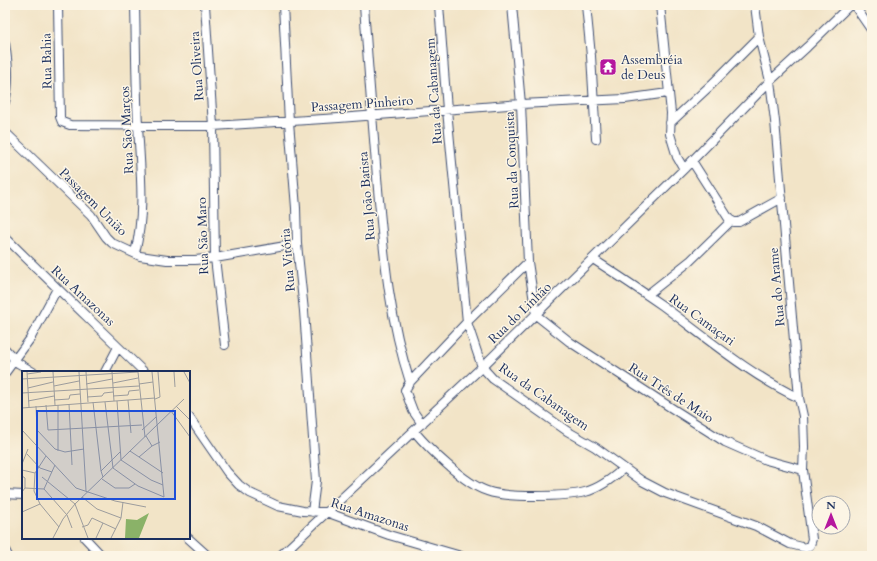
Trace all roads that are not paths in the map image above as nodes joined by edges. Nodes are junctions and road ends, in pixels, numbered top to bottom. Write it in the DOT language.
graph roads {
  1 [pos="58,5"];
  2 [pos="135,5"];
  3 [pos="205,5"];
  4 [pos="283,5"];
  5 [pos="364,5"];
  6 [pos="439,5"];
  7 [pos="512,5"];
  8 [pos="586,5"];
  9 [pos="660,5"];
  10 [pos="755,5"];
  11 [pos="850,5"];
  12 [pos="854,5"];
  13 [pos="872,31"];
  14 [pos="759,37"];
  15 [pos="5,43"];
  16 [pos="770,81"];
  17 [pos="668,93"];
  18 [pos="594,101"];
  19 [pos="5,102"];
  20 [pos="521,104"];
  21 [pos="447,110"];
  22 [pos="372,116"];
  23 [pos="60,117"];
  24 [pos="289,122"];
  25 [pos="670,123"];
  26 [pos="138,126"];
  27 [pos="213,126"];
  28 [pos="5,132"];
  29 [pos="596,139"];
  30 [pos="692,161"];
  31 [pos="684,169"];
  32 [pos="782,198"];
  33 [pos="731,221"];
  34 [pos="5,237"];
  35 [pos="297,244"];
  36 [pos="135,253"];
  37 [pos="215,258"];
  38 [pos="593,259"];
  39 [pos="528,262"];
  40 [pos="57,289"];
  41 [pos="647,295"];
  42 [pos="536,315"];
  43 [pos="467,322"];
  44 [pos="225,345"];
  45 [pos="118,347"];
  46 [pos="5,349"];
  47 [pos="15,360"];
  48 [pos="482,367"];
  49 [pos="32,371"];
  50 [pos="106,371"];
  51 [pos="143,371"];
  52 [pos="5,372"];
  53 [pos="407,386"];
  54 [pos="800,398"];
  55 [pos="190,418"];
  56 [pos="422,424"];
  57 [pos="414,431"];
  58 [pos="624,468"];
  59 [pos="804,470"];
  60 [pos="5,494"];
  61 [pos="22,495"];
  62 [pos="312,512"];
  63 [pos="326,512"];
  64 [pos="86,539"];
  65 [pos="189,539"];
  66 [pos="790,544"];
  67 [pos="289,548"];
  68 [pos="5,550"];
  69 [pos="8,556"];
  70 [pos="102,556"];
  71 [pos="208,556"];
  72 [pos="280,556"];
  73 [pos="297,556"];
  74 [pos="461,556"];
  1 -- 23 [label="street, Rua Bahia"];
  2 -- 26 [label="street, Rua São Marços"];
  3 -- 27 [label="street, Rua Oliveira"];
  4 -- 24 [label="street, Rua Vitória"];
  5 -- 22 [label="street, Rua João Batista"];
  6 -- 21 [label="street, Rua da Cabanagem"];
  7 -- 20 [label="street, Rua da Conquista"];
  8 -- 18 [label="street"];
  9 -- 17 [label="street"];
  10 -- 14 [label="street, Rua do Arame"];
  11 -- 16 [label="street, Rua do Linhão"];
  12 -- 13 [label="street"];
  14 -- 16 [label="street, Rua do Arame"];
  14 -- 25 [label="street"];
  15 -- 19 [label="street"];
  16 -- 30 [label="street, Rua do Linhão"];
  16 -- 32 [label="street, Rua do Arame"];
  17 -- 18 [label="street, Passagem Pinheiro"];
  17 -- 25 [label="street"];
  18 -- 20 [label="street, Passagem Pinheiro"];
  18 -- 29 [label="street"];
  20 -- 21 [label="street, Passagem Pinheiro"];
  20 -- 39 [label="street, Rua da Conquista"];
  21 -- 22 [label="street, Passagem Pinheiro"];
  21 -- 43 [label="street, Rua da Cabanagem"];
  22 -- 24 [label="street, Passagem Pinheiro"];
  22 -- 53 [label="street, Rua João Batista"];
  23 -- 26 [label="street, Passagem Pinheiro"];
  24 -- 27 [label="street, Passagem Pinheiro"];
  24 -- 35 [label="street, Rua Vitória"];
  25 -- 31 [label="street"];
  26 -- 27 [label="street, Passagem Pinheiro"];
  26 -- 36 [label="street, Rua São Marços"];
  27 -- 37 [label="street, Rua São Maro"];
  28 -- 36 [label="street, Passagem União"];
  30 -- 31 [label="street, Rua do Linhão"];
  30 -- 33 [label="street"];
  31 -- 38 [label="street, Rua do Linhão"];
  32 -- 33 [label="street"];
  32 -- 54 [label="street, Rua do Arame"];
  33 -- 41 [label="street"];
  34 -- 40 [label="street, Rua Amazonas"];
  35 -- 37 [label="street, Passagem União"];
  35 -- 62 [label="street, Rua Vitória"];
  36 -- 37 [label="street, Passagem União"];
  37 -- 44 [label="street, Rua São Maro"];
  38 -- 41 [label="street, Rua Camaçari"];
  38 -- 42 [label="street, Rua do Linhão"];
  39 -- 42 [label="street, Rua da Conquista"];
  39 -- 43 [label="street"];
  40 -- 45 [label="street, Rua Amazonas"];
  40 -- 47 [label="street"];
  41 -- 54 [label="street, Rua Camaçari"];
  42 -- 48 [label="street, Rua do Linhão"];
  42 -- 59 [label="street, Rua Três de Maio"];
  43 -- 48 [label="street, Rua da Cabanagem"];
  43 -- 53 [label="street"];
  45 -- 50 [label="street"];
  45 -- 51 [label="street, Rua Amazonas"];
  46 -- 47 [label="street"];
  47 -- 49 [label="street"];
  47 -- 52 [label="street"];
  48 -- 56 [label="street, Rua do Linhão"];
  48 -- 58 [label="street, Rua da Cabanagem"];
  53 -- 56 [label="street, Rua João Batista"];
  54 -- 59 [label="street, Rua do Arame"];
  55 -- 62 [label="street, Rua Amazonas"];
  56 -- 57 [label="street, Rua do Linhão"];
  57 -- 58 [label="street"];
  57 -- 63 [label="street, Rua do Linhão"];
  58 -- 66 [label="street, Rua da Cabanagem"];
  59 -- 66 [label="street, Rua do Arame"];
  60 -- 61 [label="street"];
  62 -- 63 [label="street, Rua Amazonas"];
  63 -- 67 [label="street, Rua do Linhão"];
  63 -- 74 [label="street, Rua Amazonas"];
  64 -- 70 [label="street"];
  65 -- 71 [label="street"];
  67 -- 72 [label="street, Rua do Linhão"];
  67 -- 73 [label="street"];
  68 -- 69 [label="street"];
}
